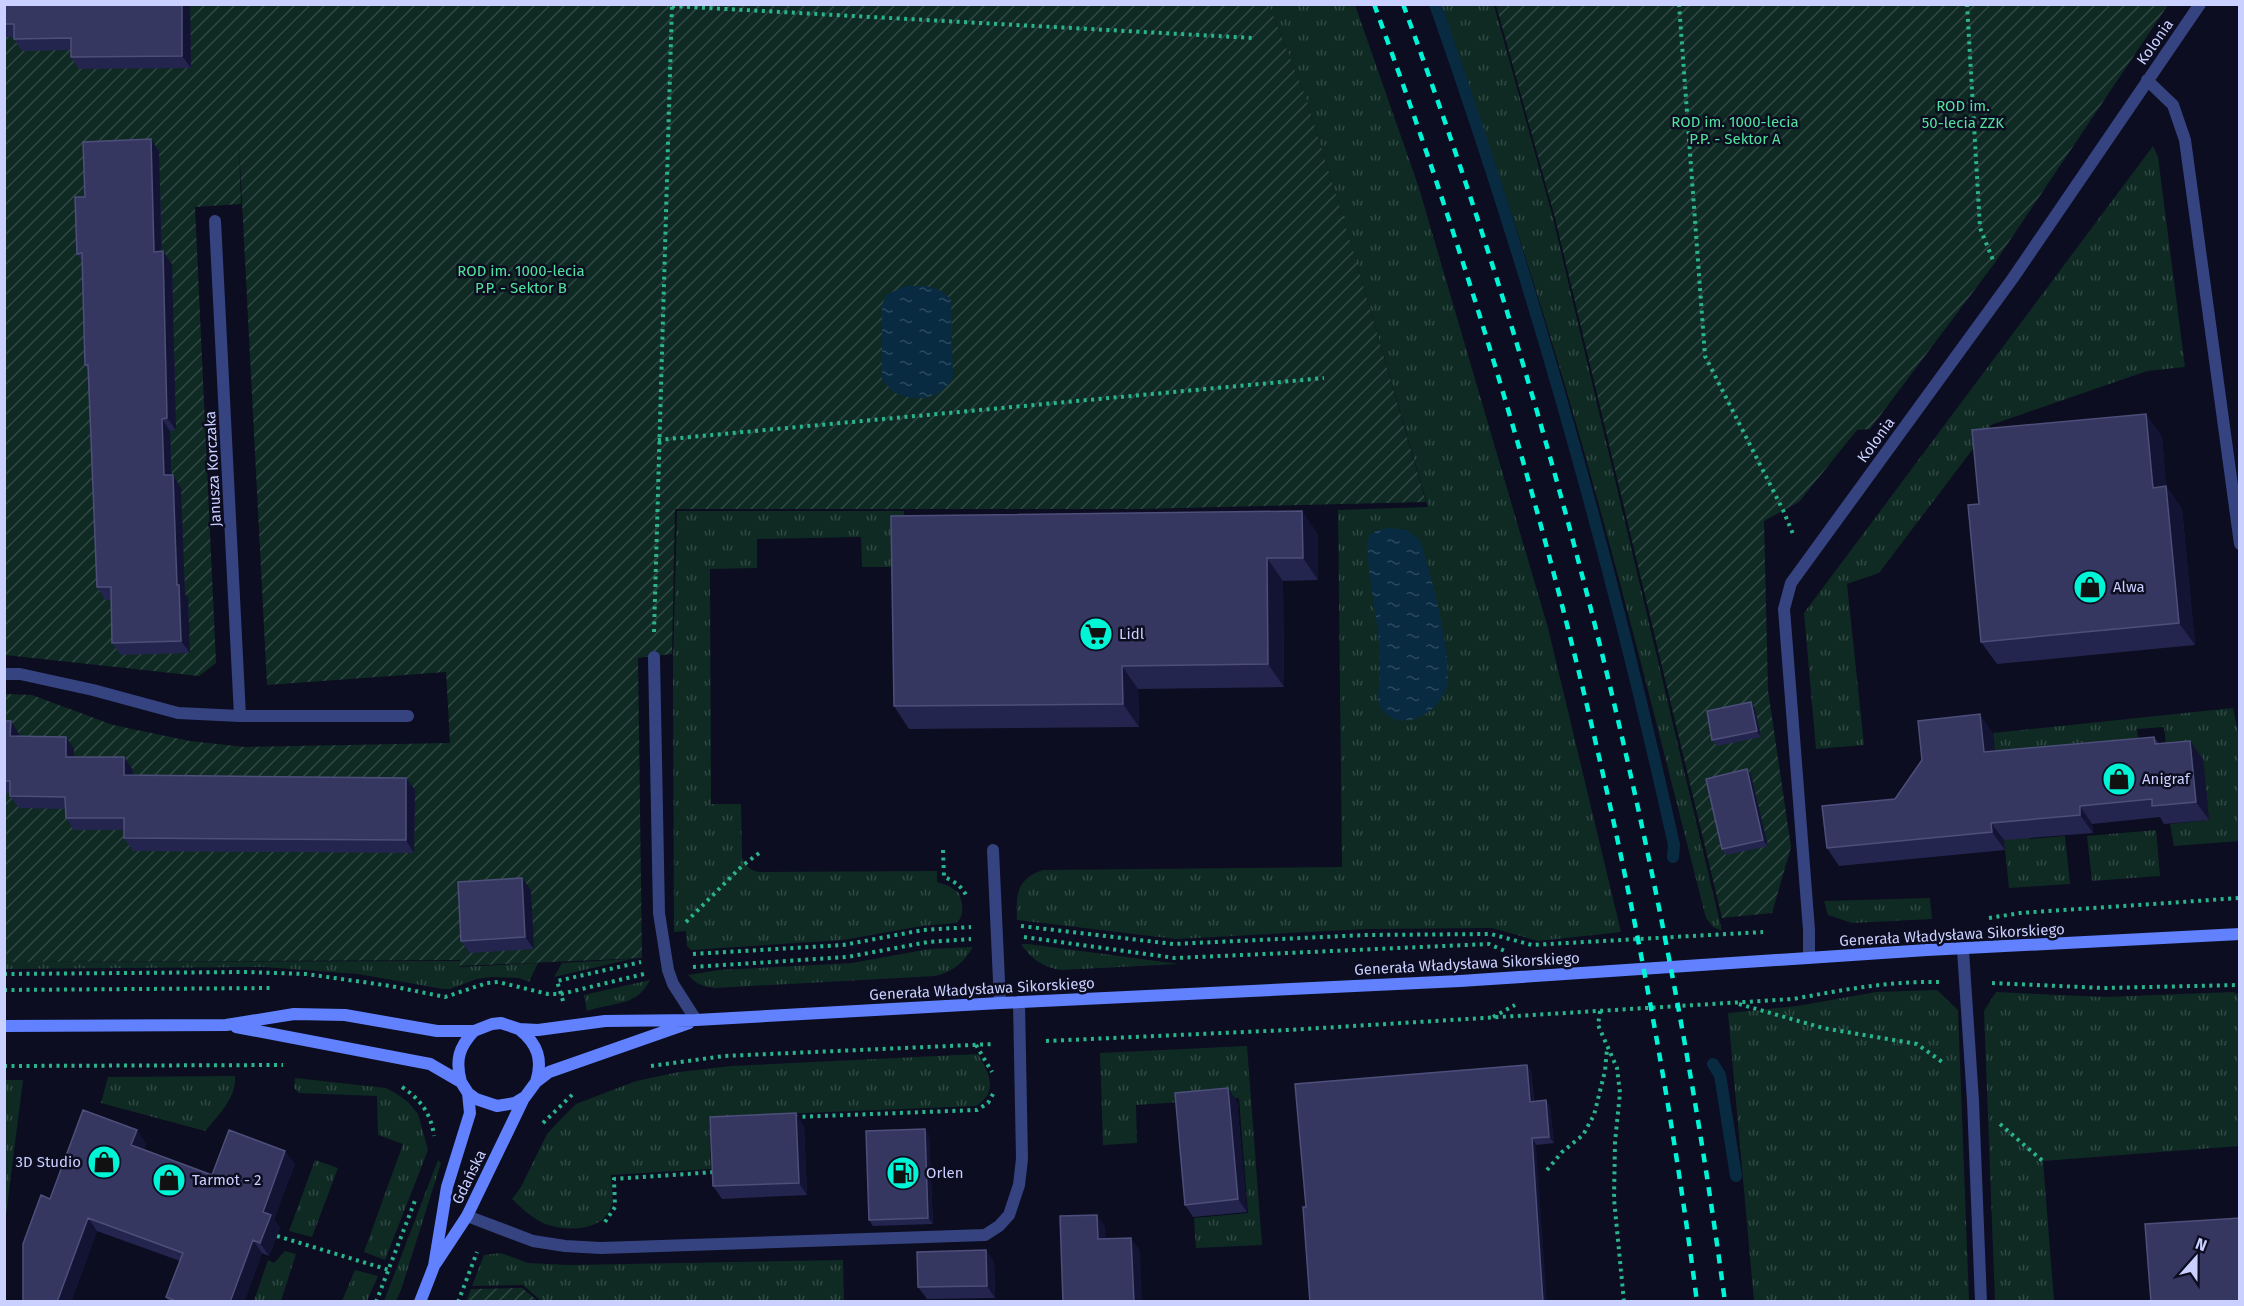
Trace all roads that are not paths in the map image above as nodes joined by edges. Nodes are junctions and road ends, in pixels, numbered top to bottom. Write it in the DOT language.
graph roads {
  1 [pos="2200,4"];
  2 [pos="2147,80"];
  3 [pos="215,220"];
  4 [pos="2240,544"];
  5 [pos="654,657"];
  6 [pos="4,674"];
  7 [pos="240,716"];
  8 [pos="408,716"];
  9 [pos="993,850"];
  10 [pos="2240,934"];
  11 [pos="1963,950"];
  12 [pos="1809,958"];
  13 [pos="1018,1002"];
  14 [pos="1000,1003"];
  15 [pos="696,1020"];
  16 [pos="226,1025"];
  17 [pos="4,1026"];
  18 [pos="519,1029"];
  19 [pos="474,1031"];
  20 [pos="461,1082"];
  21 [pos="536,1082"];
  22 [pos="468,1093"];
  23 [pos="525,1097"];
  24 [pos="467,1216"];
  25 [pos="434,1266"];
  26 [pos="420,1302"];
  27 [pos="1981,1302"];
  1 -- 2 [label="street, Kolonia"];
  2 -- 4 [label="street"];
  2 -- 12 [label="street, Kolonia"];
  3 -- 7 [label="street, Janusza Korczaka"];
  5 -- 15 [label="street"];
  6 -- 7 [label="street"];
  7 -- 8 [label="street"];
  9 -- 14 [label="street"];
  10 -- 11 [label="street, Generała Władysława Sikorskiego"];
  11 -- 12 [label="street, Generała Władysława Sikorskiego"];
  11 -- 27 [label="street"];
  12 -- 13 [label="street, Generała Władysława Sikorskiego"];
  13 -- 14 [label="street, Generała Władysława Sikorskiego"];
  13 -- 24 [label="street"];
  14 -- 15 [label="street, Generała Władysława Sikorskiego"];
  15 -- 18 [label="street, Generała Władysława Sikorskiego"];
  15 -- 21 [label="street, Generała Władysława Sikorskiego"];
  16 -- 17 [label="street, Generała Władysława Sikorskiego"];
  16 -- 19 [label="street, Generała Władysława Sikorskiego"];
  16 -- 20 [label="street, Generała Władysława Sikorskiego"];
  18 -- 19 [label="street, Generała Władysława Sikorskiego"];
  18 -- 21 [label="street"];
  19 -- 20 [label="street"];
  20 -- 22 [label="street, Generała Władysława Sikorskiego"];
  21 -- 23 [label="street, Generała Władysława Sikorskiego"];
  22 -- 23 [label="street"];
  22 -- 25 [label="street, Gdańska"];
  23 -- 24 [label="street, Gdańska"];
  24 -- 25 [label="street, Gdańska"];
  25 -- 26 [label="street, Gdańska"];
}
